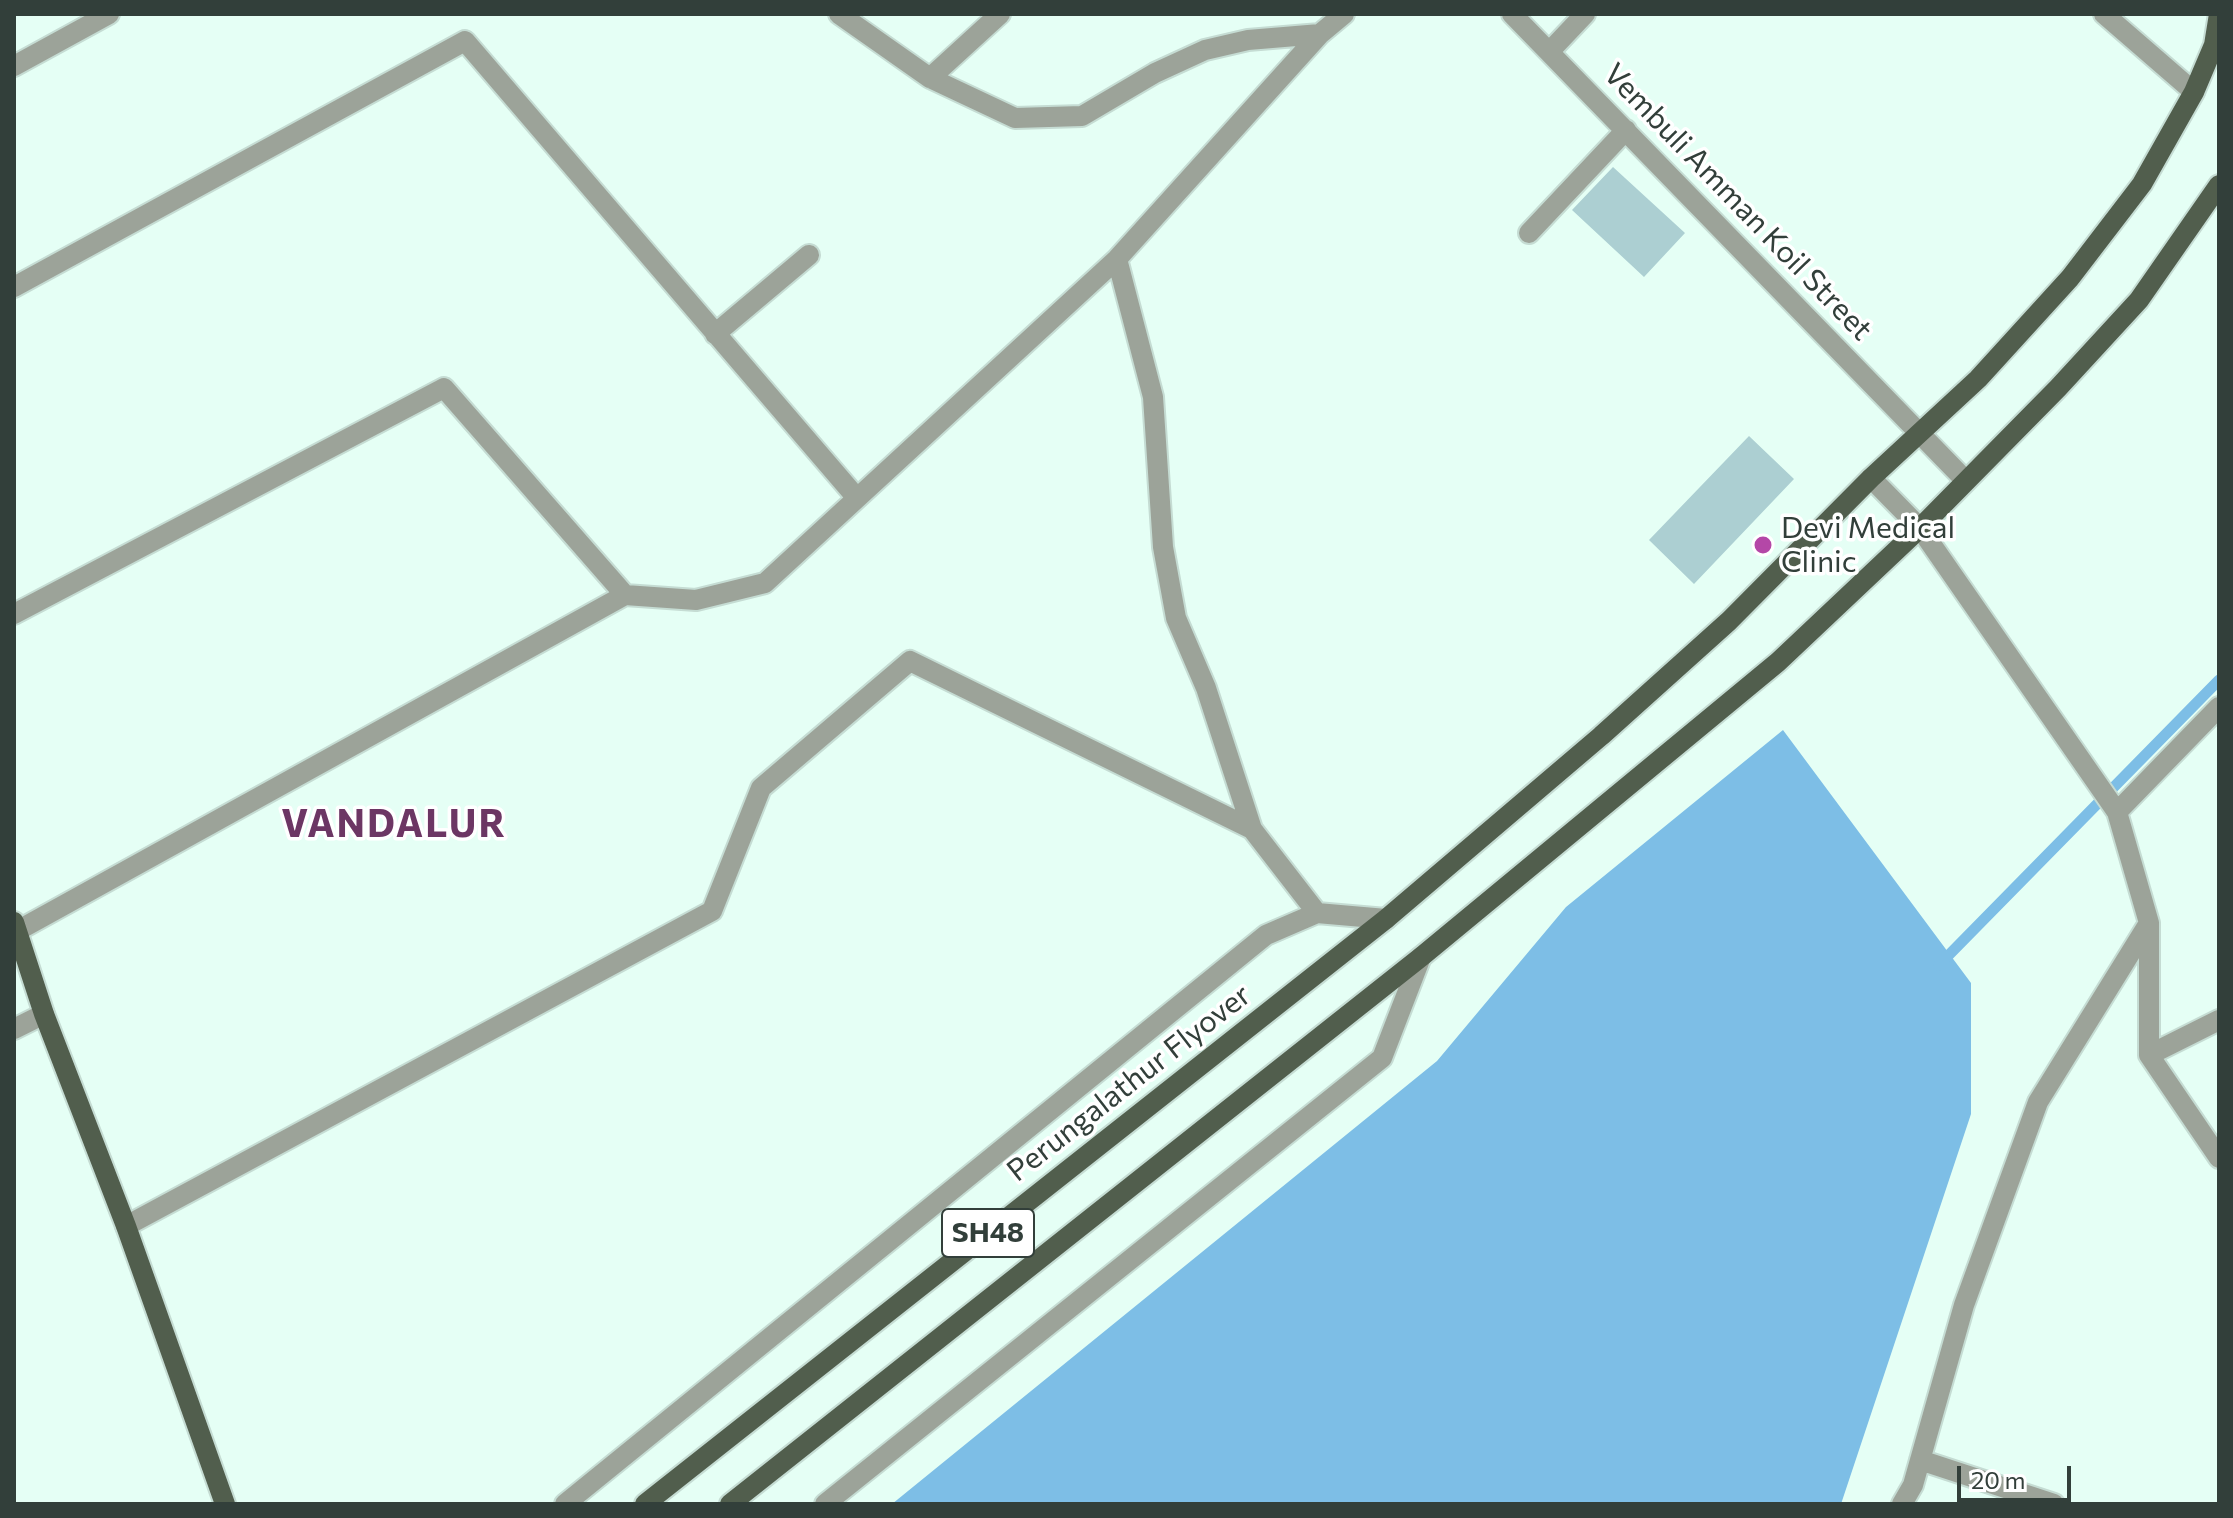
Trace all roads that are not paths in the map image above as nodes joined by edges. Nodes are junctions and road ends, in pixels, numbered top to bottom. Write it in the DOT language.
graph roads {
  1 [pos="109,14"];
  2 [pos="839,14"];
  3 [pos="1000,14"];
  4 [pos="1344,14"];
  5 [pos="1512,14"];
  6 [pos="1585,14"];
  7 [pos="2104,14"];
  8 [pos="2219,14"];
  9 [pos="1320,34"];
  10 [pos="2217,47"];
  11 [pos="1550,51"];
  12 [pos="14,66"];
  13 [pos="930,78"];
  14 [pos="2194,92"];
  15 [pos="1626,130"];
  16 [pos="2219,185"];
  17 [pos="1529,233"];
  18 [pos="809,255"];
  19 [pos="1117,259"];
  20 [pos="14,287"];
  21 [pos="715,334"];
  22 [pos="1920,433"];
  23 [pos="1871,478"];
  24 [pos="1965,480"];
  25 [pos="856,497"];
  26 [pos="1920,528"];
  27 [pos="625,595"];
  28 [pos="14,614"];
  29 [pos="2219,707"];
  30 [pos="2117,812"];
  31 [pos="1252,829"];
  32 [pos="1317,913"];
  33 [pos="1386,919"];
  34 [pos="2149,923"];
  35 [pos="16,927"];
  36 [pos="1421,957"];
  37 [pos="44,1014"];
  38 [pos="2219,1020"];
  39 [pos="14,1029"];
  40 [pos="2149,1055"];
  41 [pos="2219,1158"];
  42 [pos="126,1226"];
  43 [pos="1920,1460"];
  44 [pos="225,1504"];
  45 [pos="565,1504"];
  46 [pos="645,1504"];
  47 [pos="730,1504"];
  48 [pos="825,1504"];
  49 [pos="1902,1504"];
  50 [pos="2054,1504"];
  1 -- 12 [label="street"];
  2 -- 13 [label="street"];
  3 -- 13 [label="street"];
  4 -- 9 [label="street"];
  5 -- 11 [label="street, Vembuli Amman Koil Street"];
  6 -- 11 [label="street"];
  7 -- 14 [label="street"];
  8 -- 10 [label="main road, SH48"];
  9 -- 13 [label="street"];
  9 -- 19 [label="street"];
  10 -- 14 [label="main road, SH48"];
  11 -- 15 [label="street, Vembuli Amman Koil Street"];
  14 -- 22 [label="main road, SH48"];
  15 -- 17 [label="street"];
  15 -- 22 [label="street, Vembuli Amman Koil Street"];
  16 -- 24 [label="main road, SH48"];
  18 -- 21 [label="street"];
  19 -- 25 [label="street"];
  19 -- 31 [label="street"];
  20 -- 21 [label="street"];
  21 -- 25 [label="street"];
  22 -- 23 [label="main road, SH48"];
  22 -- 24 [label="street, Vembuli Amman Koil Street"];
  23 -- 26 [label="street"];
  23 -- 33 [label="main road, SH48"];
  24 -- 26 [label="main road, SH48"];
  25 -- 27 [label="street"];
  26 -- 30 [label="street"];
  26 -- 36 [label="main road, SH48"];
  27 -- 28 [label="street"];
  27 -- 35 [label="street"];
  29 -- 30 [label="street"];
  30 -- 34 [label="street"];
  31 -- 32 [label="street"];
  31 -- 42 [label="street"];
  32 -- 33 [label="street"];
  32 -- 45 [label="street"];
  33 -- 46 [label="main road, Perungalathur Flyover / SH48"];
  34 -- 40 [label="street"];
  34 -- 43 [label="street"];
  35 -- 37 [label="main road"];
  36 -- 47 [label="main road, SH48"];
  36 -- 48 [label="street"];
  37 -- 39 [label="street"];
  37 -- 42 [label="main road"];
  38 -- 40 [label="street"];
  40 -- 41 [label="street"];
  42 -- 44 [label="main road"];
  43 -- 49 [label="street"];
  43 -- 50 [label="street"];
}
